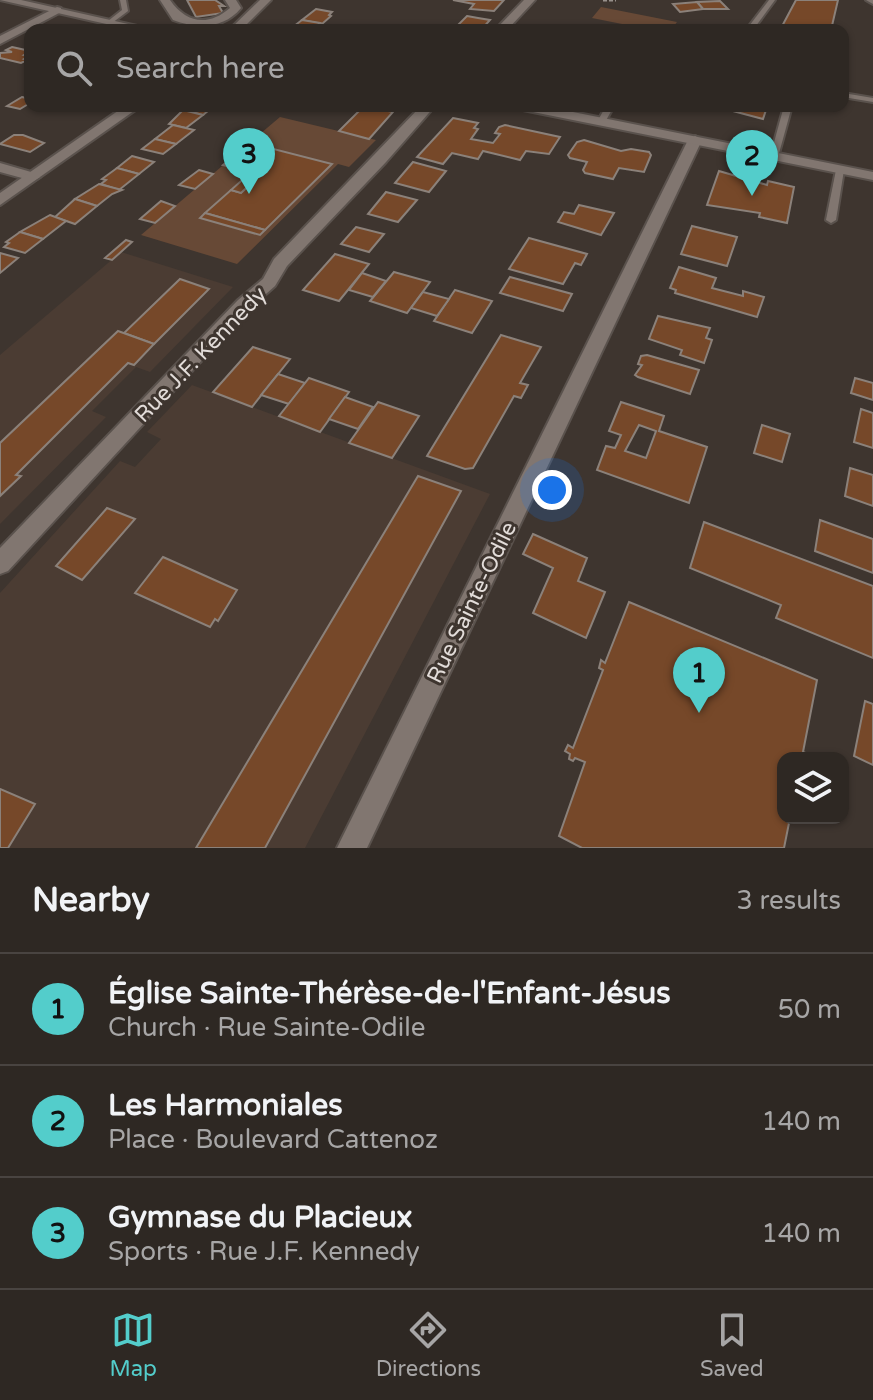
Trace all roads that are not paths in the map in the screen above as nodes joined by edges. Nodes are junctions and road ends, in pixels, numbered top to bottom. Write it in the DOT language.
graph roads {
  1 [pos="5,0"];
  2 [pos="123,0"];
  3 [pos="165,0"];
  4 [pos="230,0"];
  5 [pos="266,0"];
  6 [pos="530,0"];
  7 [pos="772,0"];
  8 [pos="57,10"];
  9 [pos="110,22"];
  10 [pos="31,24"];
  11 [pos="120,24"];
  12 [pos="241,24"];
  13 [pos="507,24"];
  14 [pos="754,24"];
  15 [pos="24,28"];
  16 [pos="0,41"];
  17 [pos="849,96"];
  18 [pos="873,100"];
  19 [pos="125,112"];
  20 [pos="423,112"];
  21 [pos="552,112"];
  22 [pos="607,112"];
  23 [pos="786,112"];
  24 [pos="601,122"];
  25 [pos="695,140"];
  26 [pos="774,157"];
  27 [pos="0,167"];
  28 [pos="840,170"];
  29 [pos="873,176"];
  30 [pos="33,177"];
  31 [pos="0,200"];
  32 [pos="831,220"];
  33 [pos="0,564"];
  34 [pos="352,848"];
  1 -- 8 [label="street"];
  2 -- 9 [label="lane"];
  3 -- 4 [label="street"];
  5 -- 12 [label="street"];
  6 -- 13 [label="street"];
  7 -- 14 [label="lane"];
  8 -- 9 [label="street"];
  8 -- 10 [label="street"];
  9 -- 11 [label="street"];
  15 -- 16 [label="street"];
  17 -- 18 [label="lane"];
  19 -- 30 [label="street"];
  20 -- 33 [label="street, Rue J.F. Kennedy"];
  21 -- 24 [label="street"];
  22 -- 24 [label="lane"];
  23 -- 26 [label="lane"];
  24 -- 25 [label="street"];
  25 -- 26 [label="street"];
  25 -- 34 [label="street, Rue Sainte-Odile"];
  26 -- 28 [label="street"];
  27 -- 30 [label="street"];
  28 -- 29 [label="street"];
  28 -- 32 [label="lane"];
  30 -- 31 [label="street"];
}
